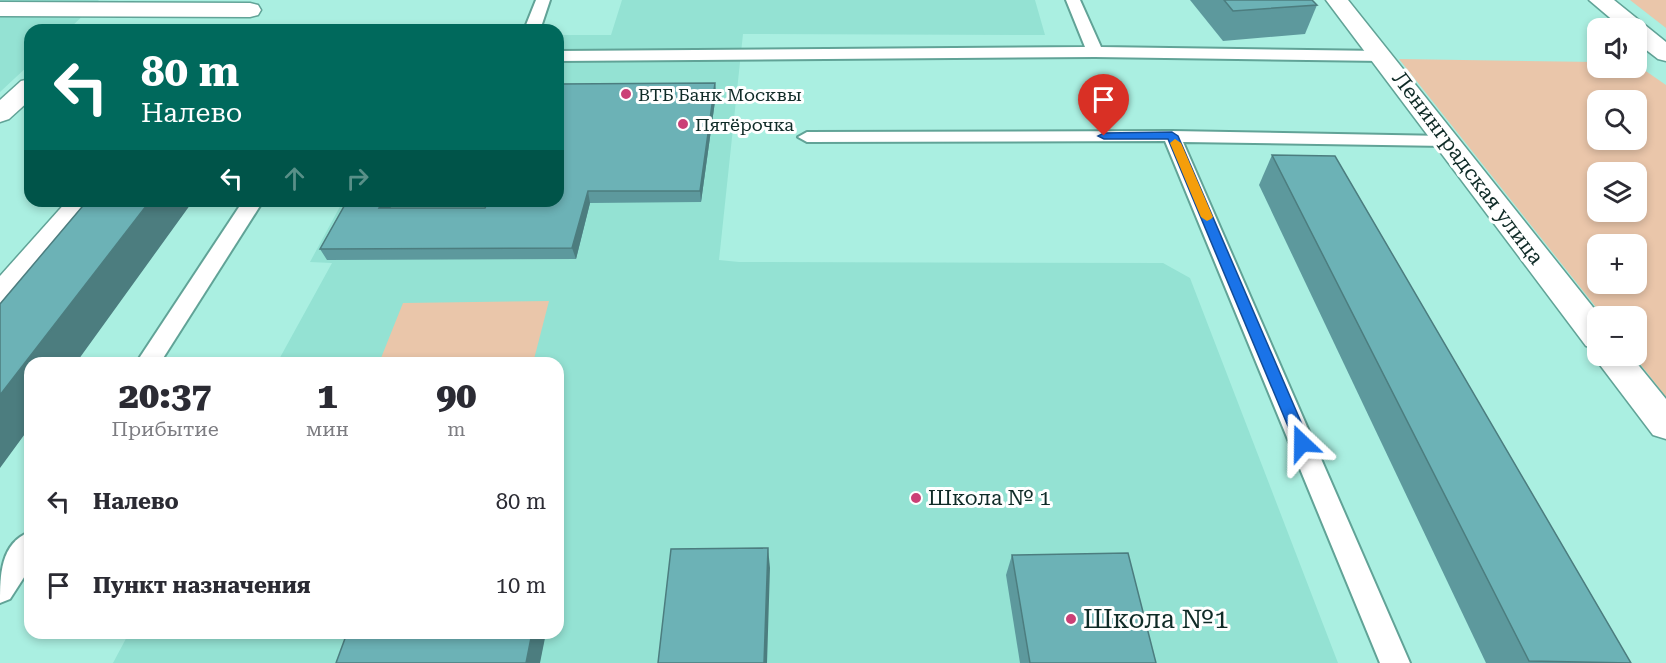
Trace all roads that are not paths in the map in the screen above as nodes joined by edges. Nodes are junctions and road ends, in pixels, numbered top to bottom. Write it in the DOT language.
graph roads {
  1 [pos="543,0"];
  2 [pos="1073,0"];
  3 [pos="1338,0"];
  4 [pos="1600,0"];
  5 [pos="119,4"];
  6 [pos="255,5"];
  7 [pos="0,9"];
  8 [pos="1622,18"];
  9 [pos="97,24"];
  10 [pos="238,24"];
  11 [pos="534,24"];
  12 [pos="1647,38"];
  13 [pos="1095,52"];
  14 [pos="1666,54"];
  15 [pos="564,56"];
  16 [pos="1383,56"];
  17 [pos="24,92"];
  18 [pos="0,114"];
  19 [pos="1172,136"];
  20 [pos="807,137"];
  21 [pos="1446,141"];
  22 [pos="78,207"];
  23 [pos="249,207"];
  24 [pos="0,296"];
  25 [pos="1587,323"];
  26 [pos="152,357"];
  27 [pos="1620,366"];
  28 [pos="1666,425"];
  29 [pos="24,553"];
  30 [pos="0,590"];
  31 [pos="1395,663"];
  1 -- 11 [label="lane"];
  2 -- 13 [label="lane"];
  3 -- 16 [label="street, Ленинградская улица"];
  4 -- 8 [label="street"];
  5 -- 6 [label="street"];
  5 -- 7 [label="street"];
  5 -- 9 [label="street"];
  6 -- 10 [label="street"];
  12 -- 14 [label="street"];
  13 -- 15 [label="lane"];
  13 -- 16 [label="lane"];
  16 -- 21 [label="street, Ленинградская улица"];
  17 -- 18 [label="street"];
  19 -- 20 [label="lane"];
  19 -- 21 [label="lane"];
  19 -- 31 [label="lane"];
  21 -- 25 [label="street, Ленинградская улица"];
  22 -- 24 [label="street"];
  23 -- 26 [label="lane"];
  27 -- 28 [label="street"];
  29 -- 30 [label="lane"];
}
